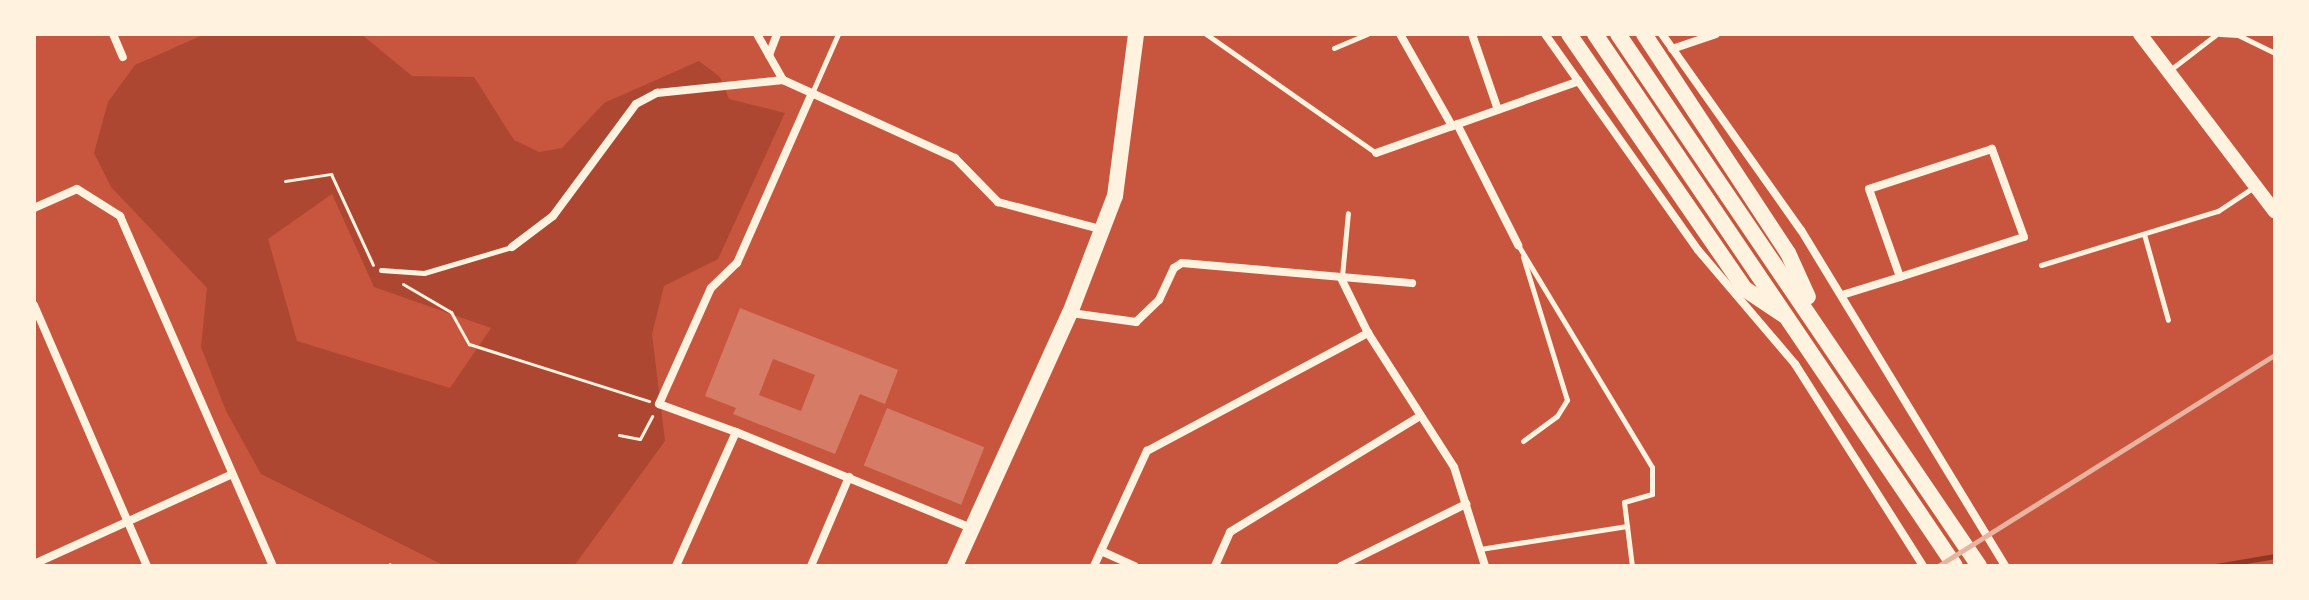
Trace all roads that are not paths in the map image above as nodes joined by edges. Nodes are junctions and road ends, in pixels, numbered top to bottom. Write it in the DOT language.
graph roads {
  1 [pos="113,34"];
  2 [pos="757,34"];
  3 [pos="777,34"];
  4 [pos="838,34"];
  5 [pos="1136,34"];
  6 [pos="1206,34"];
  7 [pos="1367,34"];
  8 [pos="1400,34"];
  9 [pos="1472,34"];
  10 [pos="1545,34"];
  11 [pos="1569,34"];
  12 [pos="1595,34"];
  13 [pos="1618,34"];
  14 [pos="1644,34"];
  15 [pos="1662,34"];
  16 [pos="1716,34"];
  17 [pos="2140,34"];
  18 [pos="2218,34"];
  19 [pos="1334,48"];
  20 [pos="1672,49"];
  21 [pos="2275,53"];
  22 [pos="769,55"];
  23 [pos="123,57"];
  24 [pos="2168,71"];
  25 [pos="783,80"];
  26 [pos="1579,81"];
  27 [pos="812,93"];
  28 [pos="1498,110"];
  29 [pos="1455,125"];
  30 [pos="1376,153"];
  31 [pos="2255,186"];
  32 [pos="2270,194"];
  33 [pos="35,206"];
  34 [pos="2275,212"];
  35 [pos="1348,213"];
  36 [pos="1100,229"];
  37 [pos="2144,234"];
  38 [pos="1518,245"];
  39 [pos="512,247"];
  40 [pos="2041,265"];
  41 [pos="381,270"];
  42 [pos="1900,277"];
  43 [pos="1342,280"];
  44 [pos="1412,283"];
  45 [pos="1842,295"];
  46 [pos="34,305"];
  47 [pos="1070,313"];
  48 [pos="1787,317"];
  49 [pos="2168,320"];
  50 [pos="1368,333"];
  51 [pos="1827,337"];
  52 [pos="1420,416"];
  53 [pos="736,432"];
  54 [pos="1523,441"];
  55 [pos="232,474"];
  56 [pos="849,477"];
  57 [pos="1466,504"];
  58 [pos="128,521"];
  59 [pos="1627,526"];
  60 [pos="971,528"];
  61 [pos="1480,549"];
  62 [pos="1101,551"];
  63 [pos="34,564"];
  64 [pos="2004,564"];
  65 [pos="147,566"];
  66 [pos="273,566"];
  67 [pos="676,566"];
  68 [pos="811,566"];
  69 [pos="955,566"];
  70 [pos="1094,566"];
  71 [pos="1135,566"];
  72 [pos="1215,566"];
  73 [pos="1341,566"];
  74 [pos="1485,566"];
  75 [pos="1632,566"];
  76 [pos="1923,566"];
  77 [pos="1955,566"];
  78 [pos="1979,566"];
  1 -- 23 [label="street"];
  2 -- 22 [label="street"];
  3 -- 22 [label="street"];
  4 -- 27 [label="lane"];
  5 -- 36 [label="highway"];
  6 -- 30 [label="lane"];
  7 -- 19 [label="lane"];
  8 -- 29 [label="street"];
  9 -- 28 [label="street"];
  10 -- 26 [label="street"];
  11 -- 48 [label="highway"];
  12 -- 48 [label="highway"];
  13 -- 51 [label="highway"];
  14 -- 51 [label="highway"];
  15 -- 20 [label="street"];
  16 -- 20 [label="street"];
  17 -- 24 [label="main road"];
  18 -- 21 [label="lane"];
  18 -- 24 [label="lane"];
  20 -- 45 [label="street"];
  22 -- 25 [label="street"];
  24 -- 31 [label="main road"];
  25 -- 27 [label="street"];
  25 -- 39 [label="street"];
  26 -- 28 [label="street"];
  26 -- 76 [label="street"];
  27 -- 36 [label="street"];
  27 -- 53 [label="street"];
  28 -- 29 [label="street"];
  29 -- 30 [label="street"];
  29 -- 38 [label="street"];
  31 -- 32 [label="main road"];
  31 -- 37 [label="lane"];
  32 -- 34 [label="main road"];
  33 -- 55 [label="street"];
  35 -- 43 [label="lane"];
  36 -- 47 [label="highway"];
  37 -- 40 [label="lane"];
  37 -- 49 [label="lane"];
  38 -- 54 [label="lane"];
  38 -- 59 [label="lane"];
  39 -- 41 [label="lane"];
  42 -- 42 [label="street"];
  42 -- 45 [label="street"];
  43 -- 44 [label="street"];
  43 -- 47 [label="street"];
  43 -- 50 [label="street"];
  45 -- 64 [label="street"];
  46 -- 58 [label="street"];
  47 -- 60 [label="highway"];
  48 -- 77 [label="highway"];
  50 -- 52 [label="street"];
  50 -- 62 [label="street"];
  51 -- 78 [label="highway"];
  52 -- 57 [label="street"];
  52 -- 72 [label="street"];
  53 -- 56 [label="street"];
  53 -- 67 [label="street"];
  55 -- 58 [label="street"];
  55 -- 66 [label="street"];
  56 -- 60 [label="street"];
  56 -- 68 [label="street"];
  57 -- 61 [label="street"];
  57 -- 73 [label="street"];
  58 -- 63 [label="street"];
  58 -- 65 [label="street"];
  59 -- 61 [label="lane"];
  59 -- 75 [label="lane"];
  60 -- 69 [label="highway"];
  61 -- 74 [label="street"];
  62 -- 70 [label="street"];
  62 -- 71 [label="street"];
}
